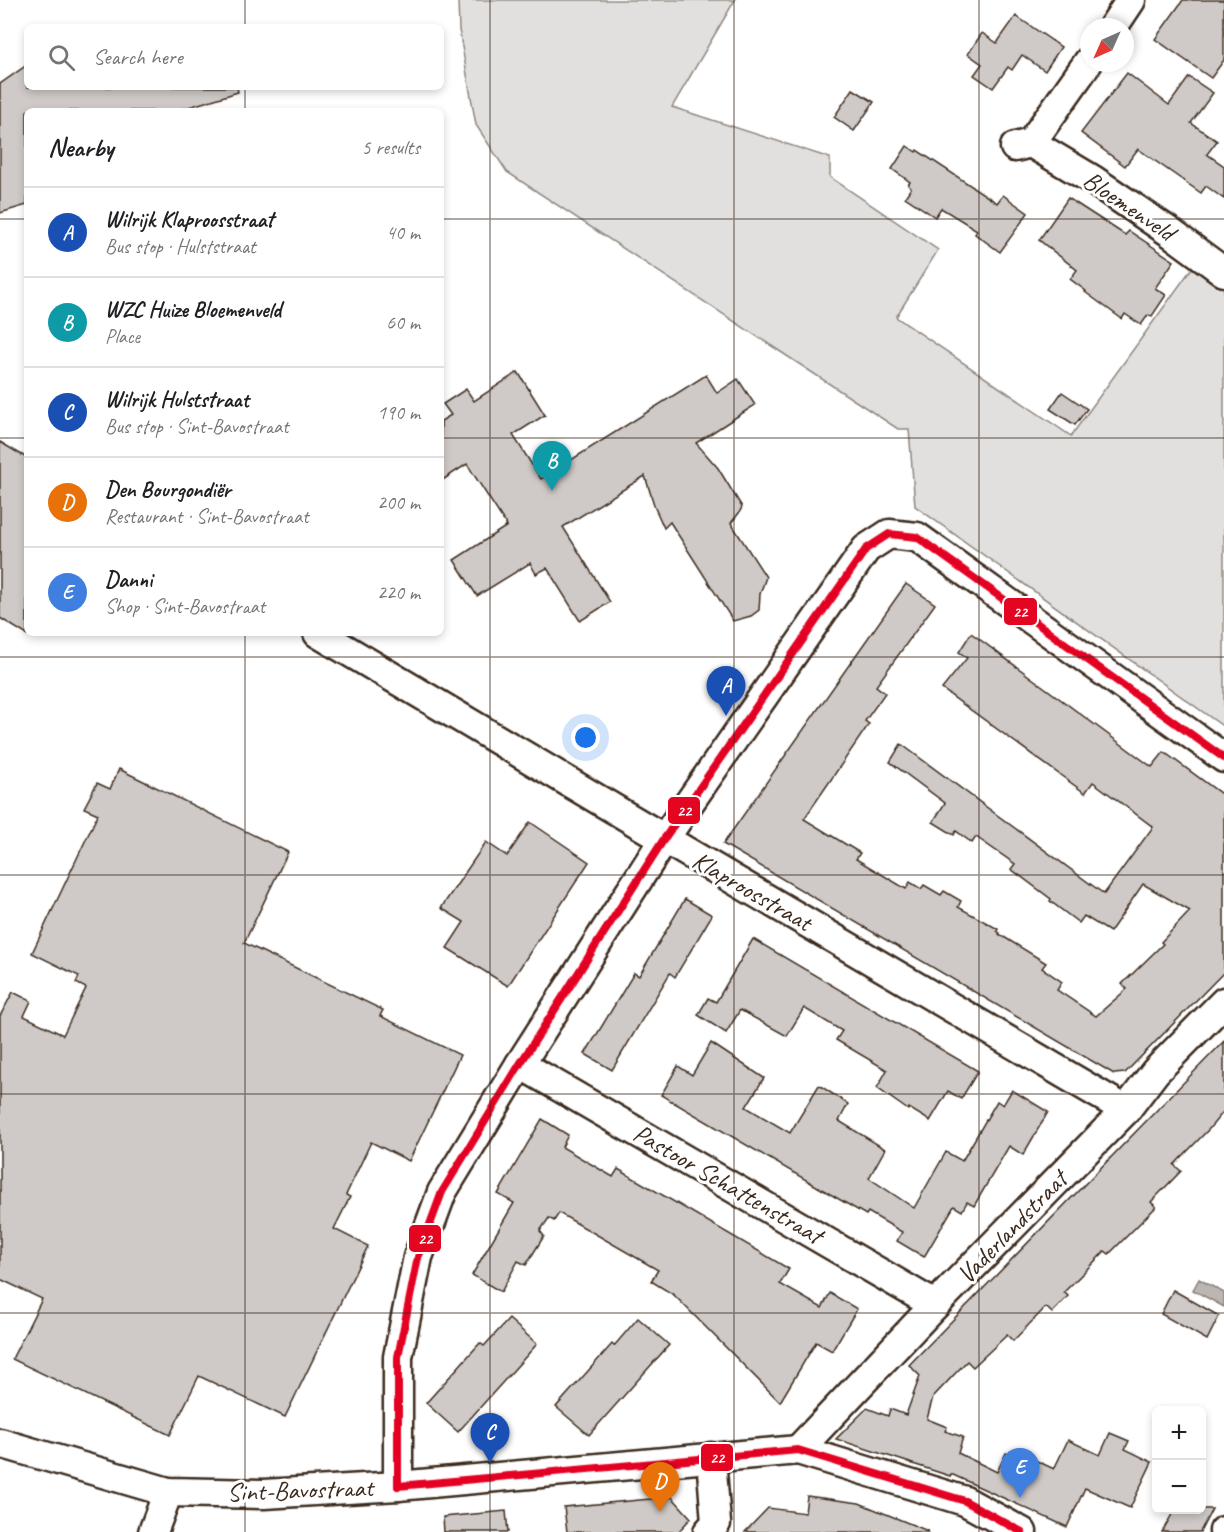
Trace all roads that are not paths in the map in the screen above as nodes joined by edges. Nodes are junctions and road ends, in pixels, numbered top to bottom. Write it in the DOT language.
graph roads {
  1 [pos="1131,0"];
  2 [pos="1119,18"];
  3 [pos="1080,72"];
  4 [pos="1224,272"];
  5 [pos="323,636"];
  6 [pos="1224,758"];
  7 [pos="664,839"];
  8 [pos="1224,1002"];
  9 [pos="520,1064"];
  10 [pos="1126,1110"];
  11 [pos="935,1305"];
  12 [pos="0,1443"];
  13 [pos="798,1450"];
  14 [pos="711,1457"];
  15 [pos="398,1486"];
  16 [pos="168,1492"];
  17 [pos="153,1532"];
  18 [pos="708,1532"];
  19 [pos="1022,1532"];
  1 -- 2 [label="street"];
  3 -- 4 [label="street, Bloemenveld"];
  5 -- 7 [label="street, Klaproosstraat"];
  6 -- 7 [label="street"];
  7 -- 9 [label="street"];
  7 -- 10 [label="street, Klaproosstraat"];
  8 -- 10 [label="street, Vaderlandstraat"];
  9 -- 11 [label="street, Pastoor Schattenstraat"];
  9 -- 15 [label="street"];
  10 -- 11 [label="street, Vaderlandstraat"];
  11 -- 13 [label="street, Vaderlandstraat"];
  12 -- 16 [label="street, Sint-Bavostraat"];
  13 -- 14 [label="street, Sint-Bavostraat"];
  13 -- 19 [label="street, Sint-Bavostraat"];
  14 -- 15 [label="street, Sint-Bavostraat"];
  14 -- 18 [label="street"];
  15 -- 16 [label="street, Sint-Bavostraat"];
  16 -- 17 [label="street"];
}
